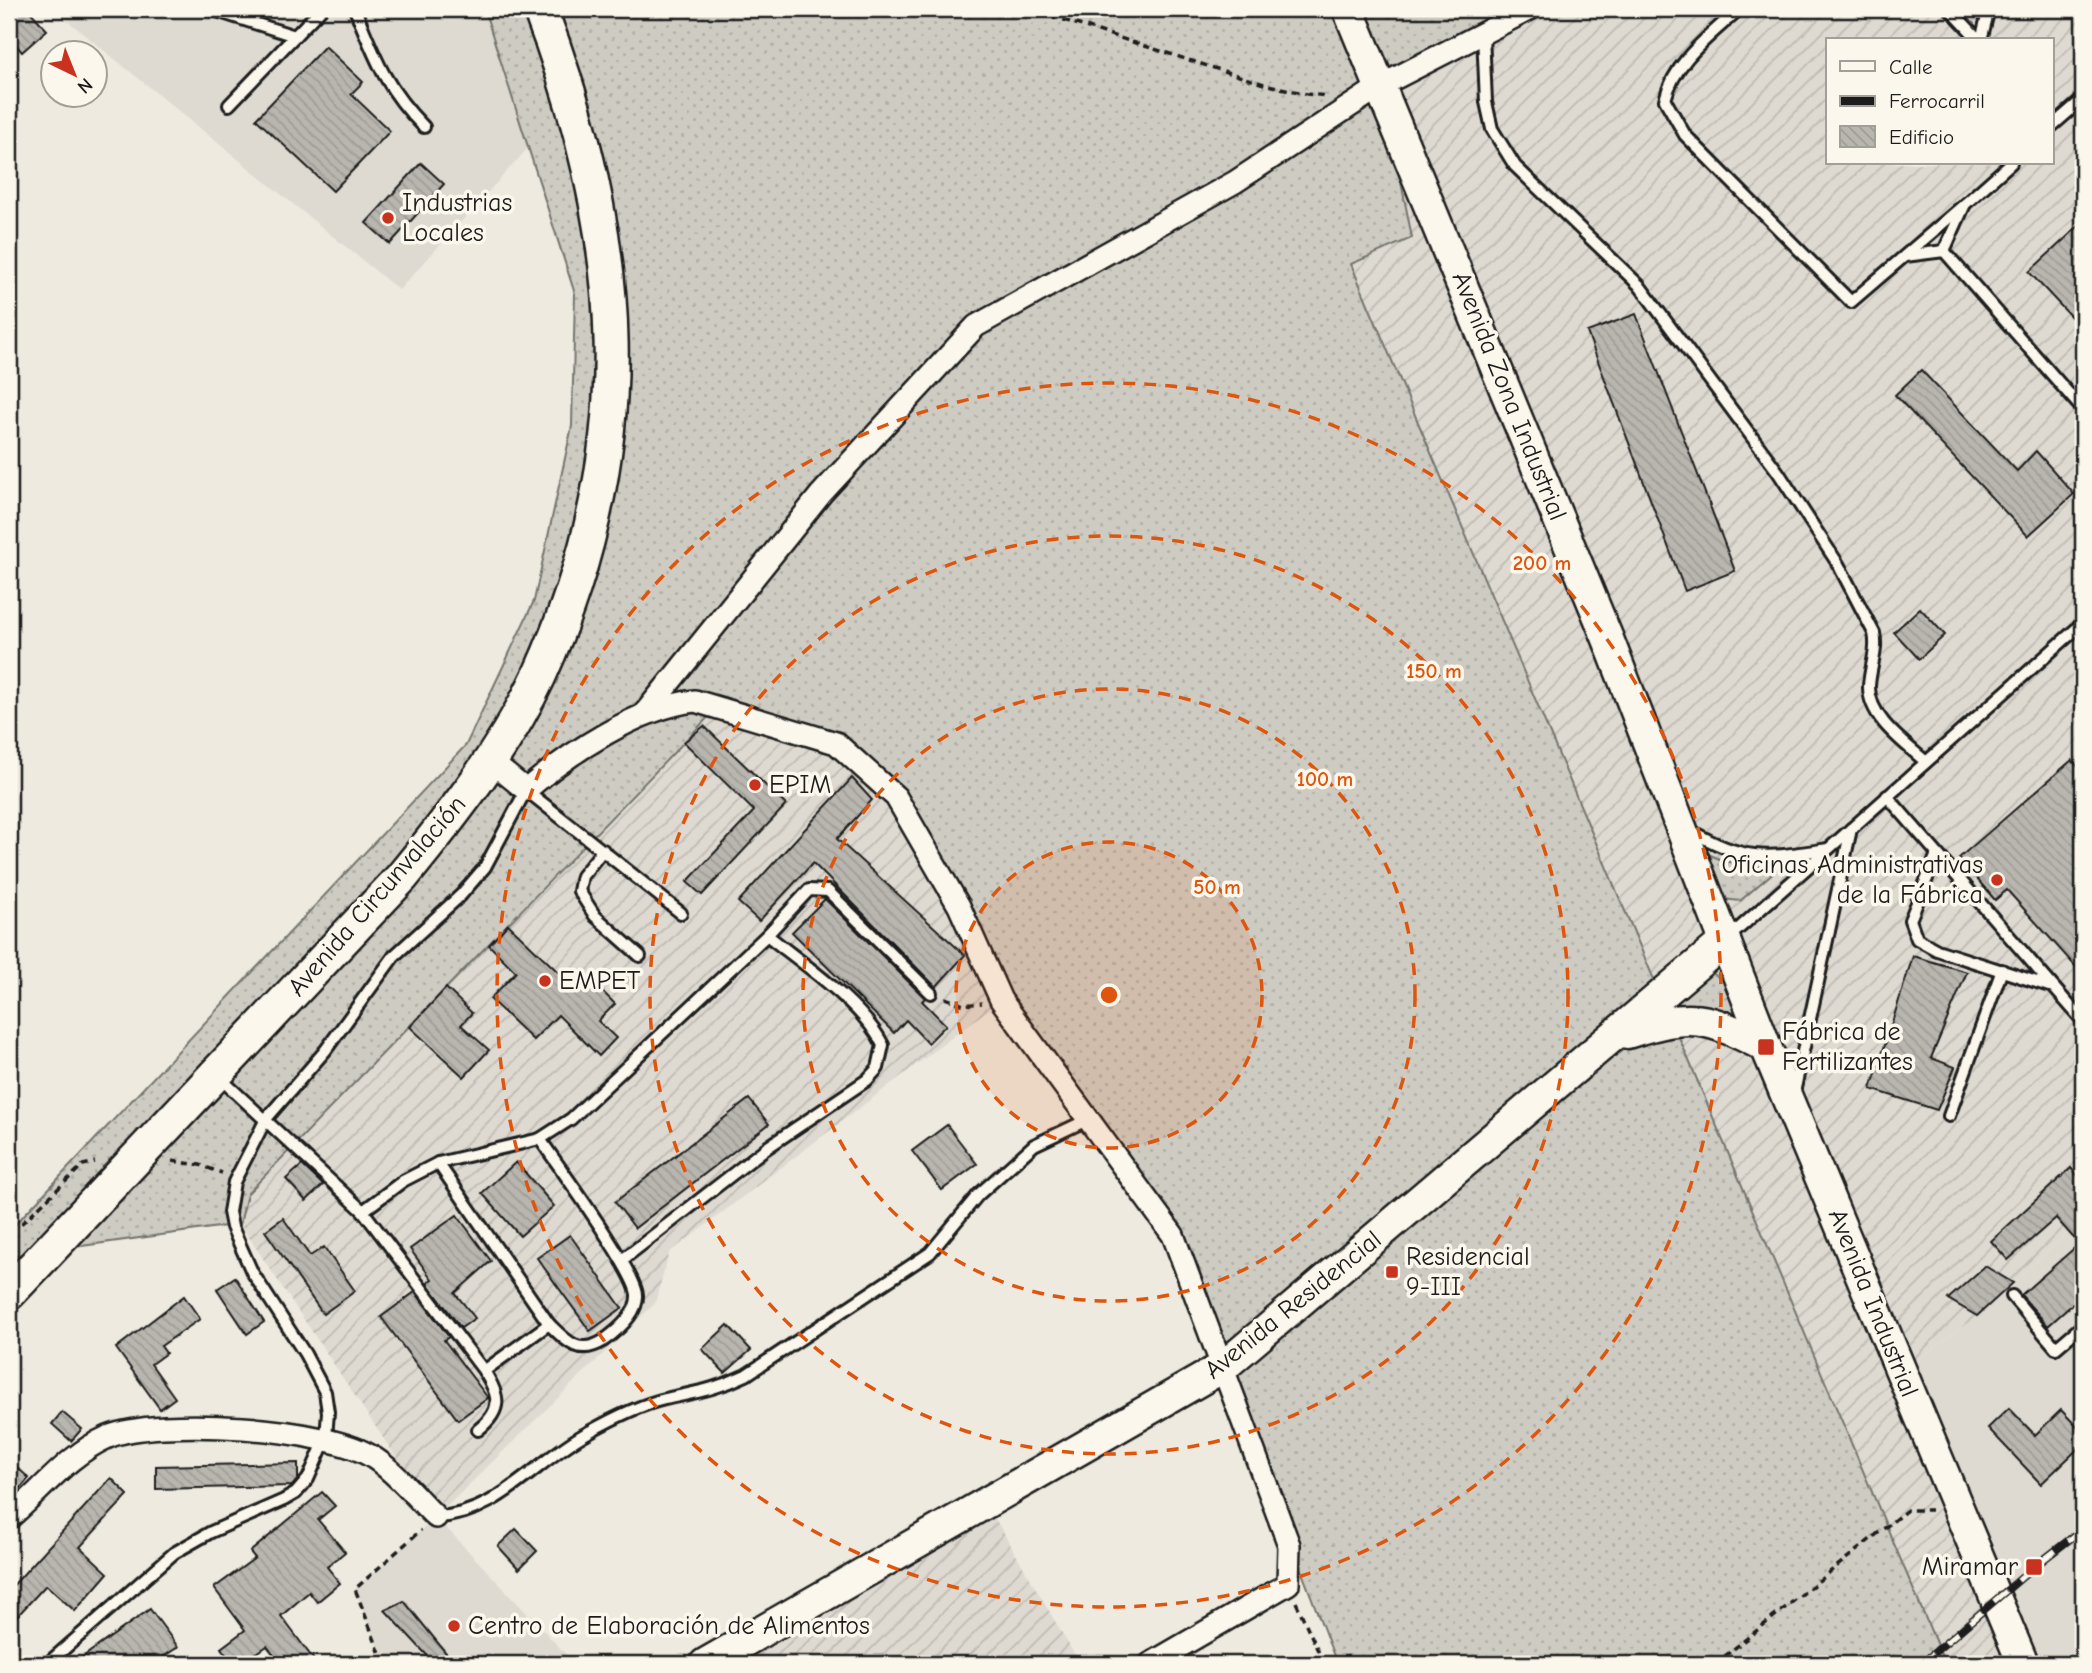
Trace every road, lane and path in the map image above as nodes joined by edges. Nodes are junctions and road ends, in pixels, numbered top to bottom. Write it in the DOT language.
graph roads {
  1 [pos="210,9"];
  2 [pos="321,9"];
  3 [pos="355,9"];
  4 [pos="540,9"];
  5 [pos="1029,9"];
  6 [pos="1348,9"];
  7 [pos="1530,9"];
  8 [pos="1739,9"];
  9 [pos="1950,9"];
  10 [pos="1989,9"];
  11 [pos="1483,34"];
  12 [pos="295,36"];
  13 [pos="1978,38"];
  14 [pos="1981,38"];
  15 [pos="1382,85"];
  16 [pos="1338,94"];
  17 [pos="2083,99"];
  18 [pos="229,106"];
  19 [pos="2054,122"];
  20 [pos="424,127"];
  21 [pos="2010,164"];
  22 [pos="1965,204"];
  23 [pos="1944,251"];
  24 [pos="1904,256"];
  25 [pos="2083,410"];
  26 [pos="2083,622"];
  27 [pos="696,650"];
  28 [pos="695,701"];
  29 [pos="643,715"];
  30 [pos="489,760"];
  31 [pos="1926,762"];
  32 [pos="526,790"];
  33 [pos="1887,796"];
  34 [pos="1676,822"];
  35 [pos="1851,829"];
  36 [pos="1828,849"];
  37 [pos="603,850"];
  38 [pos="1937,854"];
  39 [pos="681,913"];
  40 [pos="767,935"];
  41 [pos="1725,941"];
  42 [pos="640,956"];
  43 [pos="2002,970"];
  44 [pos="2050,986"];
  45 [pos="932,993"];
  46 [pos="1001,1000"];
  47 [pos="2083,1021"];
  48 [pos="1614,1037"];
  49 [pos="1766,1047"];
  50 [pos="217,1076"];
  51 [pos="1792,1102"];
  52 [pos="1949,1116"];
  53 [pos="266,1119"];
  54 [pos="1089,1119"];
  55 [pos="540,1139"];
  56 [pos="136,1160"];
  57 [pos="438,1163"];
  58 [pos="234,1182"];
  59 [pos="363,1211"];
  60 [pos="9,1224"];
  61 [pos="622,1260"];
  62 [pos="9,1293"];
  63 [pos="2012,1296"];
  64 [pos="549,1324"];
  65 [pos="2083,1325"];
  66 [pos="1223,1367"];
  67 [pos="484,1371"];
  68 [pos="478,1430"];
  69 [pos="326,1438"];
  70 [pos="1959,1510"];
  71 [pos="436,1517"];
  72 [pos="9,1518"];
  73 [pos="1287,1584"];
  74 [pos="47,1664"];
  75 [pos="384,1664"];
  76 [pos="705,1664"];
  77 [pos="1150,1664"];
  78 [pos="1324,1664"];
  79 [pos="1715,1664"];
  80 [pos="2023,1664"];
  1 -- 12 [label="lane"];
  2 -- 12 [label="lane"];
  3 -- 20 [label="lane"];
  4 -- 30 [label="highway, Avenida Circunvalación"];
  5 -- 16 [label="path"];
  6 -- 15 [label="main road, Avenida Zona Industrial"];
  7 -- 11 [label="street"];
  8 -- 24 [label="lane"];
  9 -- 13 [label="lane"];
  10 -- 14 [label="lane"];
  11 -- 15 [label="street"];
  11 -- 31 [label="lane"];
  12 -- 18 [label="lane"];
  15 -- 27 [label="street"];
  15 -- 34 [label="main road, Avenida Zona Industrial"];
  17 -- 19 [label="lane"];
  21 -- 22 [label="lane"];
  22 -- 23 [label="lane"];
  22 -- 24 [label="lane"];
  23 -- 24 [label="lane"];
  23 -- 25 [label="lane"];
  26 -- 31 [label="lane"];
  27 -- 28 [label="street"];
  27 -- 29 [label="street"];
  28 -- 29 [label="street"];
  28 -- 46 [label="street"];
  29 -- 32 [label="street"];
  30 -- 32 [label="street"];
  30 -- 50 [label="highway, Avenida Circunvalación"];
  31 -- 33 [label="lane"];
  32 -- 37 [label="lane"];
  32 -- 53 [label="lane"];
  33 -- 35 [label="lane"];
  33 -- 38 [label="lane"];
  34 -- 36 [label="lane"];
  34 -- 41 [label="main road, Avenida Zona Industrial"];
  35 -- 36 [label="lane"];
  35 -- 51 [label="lane"];
  36 -- 41 [label="lane"];
  37 -- 39 [label="lane"];
  37 -- 42 [label="lane"];
  38 -- 43 [label="lane"];
  38 -- 44 [label="lane"];
  40 -- 45 [label="lane"];
  40 -- 55 [label="lane"];
  40 -- 61 [label="lane"];
  41 -- 48 [label="main road, Avenida Residencial"];
  41 -- 49 [label="main road, Avenida Industrial"];
  43 -- 44 [label="lane"];
  43 -- 52 [label="lane"];
  44 -- 47 [label="lane"];
  45 -- 46 [label="path"];
  46 -- 54 [label="street"];
  48 -- 49 [label="main road"];
  48 -- 66 [label="main road, Avenida Residencial"];
  49 -- 51 [label="main road, Avenida Industrial"];
  50 -- 53 [label="lane"];
  50 -- 56 [label="highway, Avenida Circunvalación"];
  51 -- 70 [label="main road, Avenida Industrial"];
  53 -- 58 [label="lane"];
  53 -- 59 [label="lane"];
  54 -- 66 [label="street"];
  54 -- 71 [label="lane"];
  55 -- 57 [label="lane"];
  55 -- 61 [label="lane"];
  56 -- 58 [label="path"];
  56 -- 60 [label="path"];
  56 -- 62 [label="highway, Avenida Circunvalación"];
  57 -- 59 [label="lane"];
  57 -- 64 [label="lane"];
  58 -- 69 [label="lane"];
  59 -- 67 [label="lane"];
  61 -- 64 [label="lane"];
  63 -- 65 [label="lane"];
  64 -- 67 [label="lane"];
  66 -- 73 [label="street"];
  66 -- 76 [label="main road, Avenida Residencial"];
  67 -- 68 [label="lane"];
  69 -- 71 [label="street"];
  69 -- 72 [label="street"];
  69 -- 74 [label="lane"];
  70 -- 79 [label="path"];
  70 -- 80 [label="main road, Avenida Industrial"];
  71 -- 75 [label="path"];
  73 -- 77 [label="street"];
  73 -- 78 [label="path"];
}
